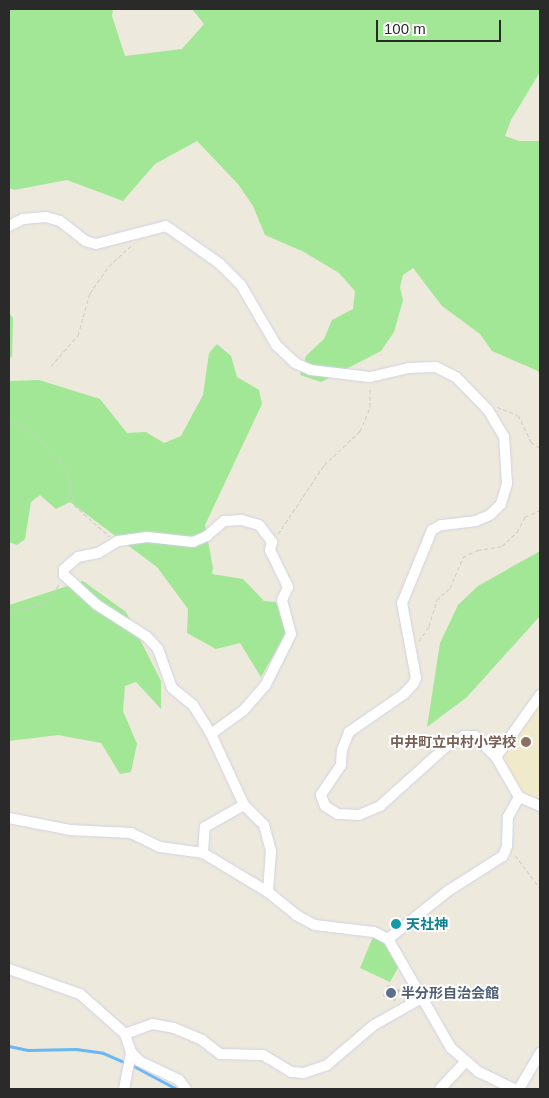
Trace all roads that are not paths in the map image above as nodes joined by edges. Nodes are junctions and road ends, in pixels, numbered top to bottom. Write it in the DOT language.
graph roads {
  1 [pos="9,226"];
  2 [pos="540,695"];
  3 [pos="211,734"];
  4 [pos="496,757"];
  5 [pos="519,797"];
  6 [pos="244,805"];
  7 [pos="540,806"];
  8 [pos="9,818"];
  9 [pos="203,853"];
  10 [pos="268,892"];
  11 [pos="388,939"];
  12 [pos="9,970"];
  13 [pos="422,998"];
  14 [pos="125,1034"];
  15 [pos="131,1052"];
  16 [pos="540,1053"];
  17 [pos="465,1062"];
  18 [pos="124,1089"];
  19 [pos="186,1089"];
  20 [pos="440,1089"];
  21 [pos="514,1089"];
  22 [pos="519,1089"];
  1 -- 4 [label="street"];
  2 -- 4 [label="street"];
  3 -- 3 [label="street"];
  3 -- 6 [label="street"];
  4 -- 5 [label="street"];
  5 -- 7 [label="street"];
  5 -- 11 [label="street"];
  6 -- 9 [label="street"];
  6 -- 10 [label="street"];
  8 -- 9 [label="street"];
  9 -- 10 [label="street"];
  10 -- 11 [label="street"];
  11 -- 13 [label="street"];
  12 -- 14 [label="street"];
  13 -- 14 [label="street"];
  13 -- 17 [label="street"];
  14 -- 15 [label="street"];
  15 -- 18 [label="street"];
  15 -- 19 [label="street"];
  16 -- 22 [label="street"];
  17 -- 20 [label="street"];
  17 -- 21 [label="street"];
}
